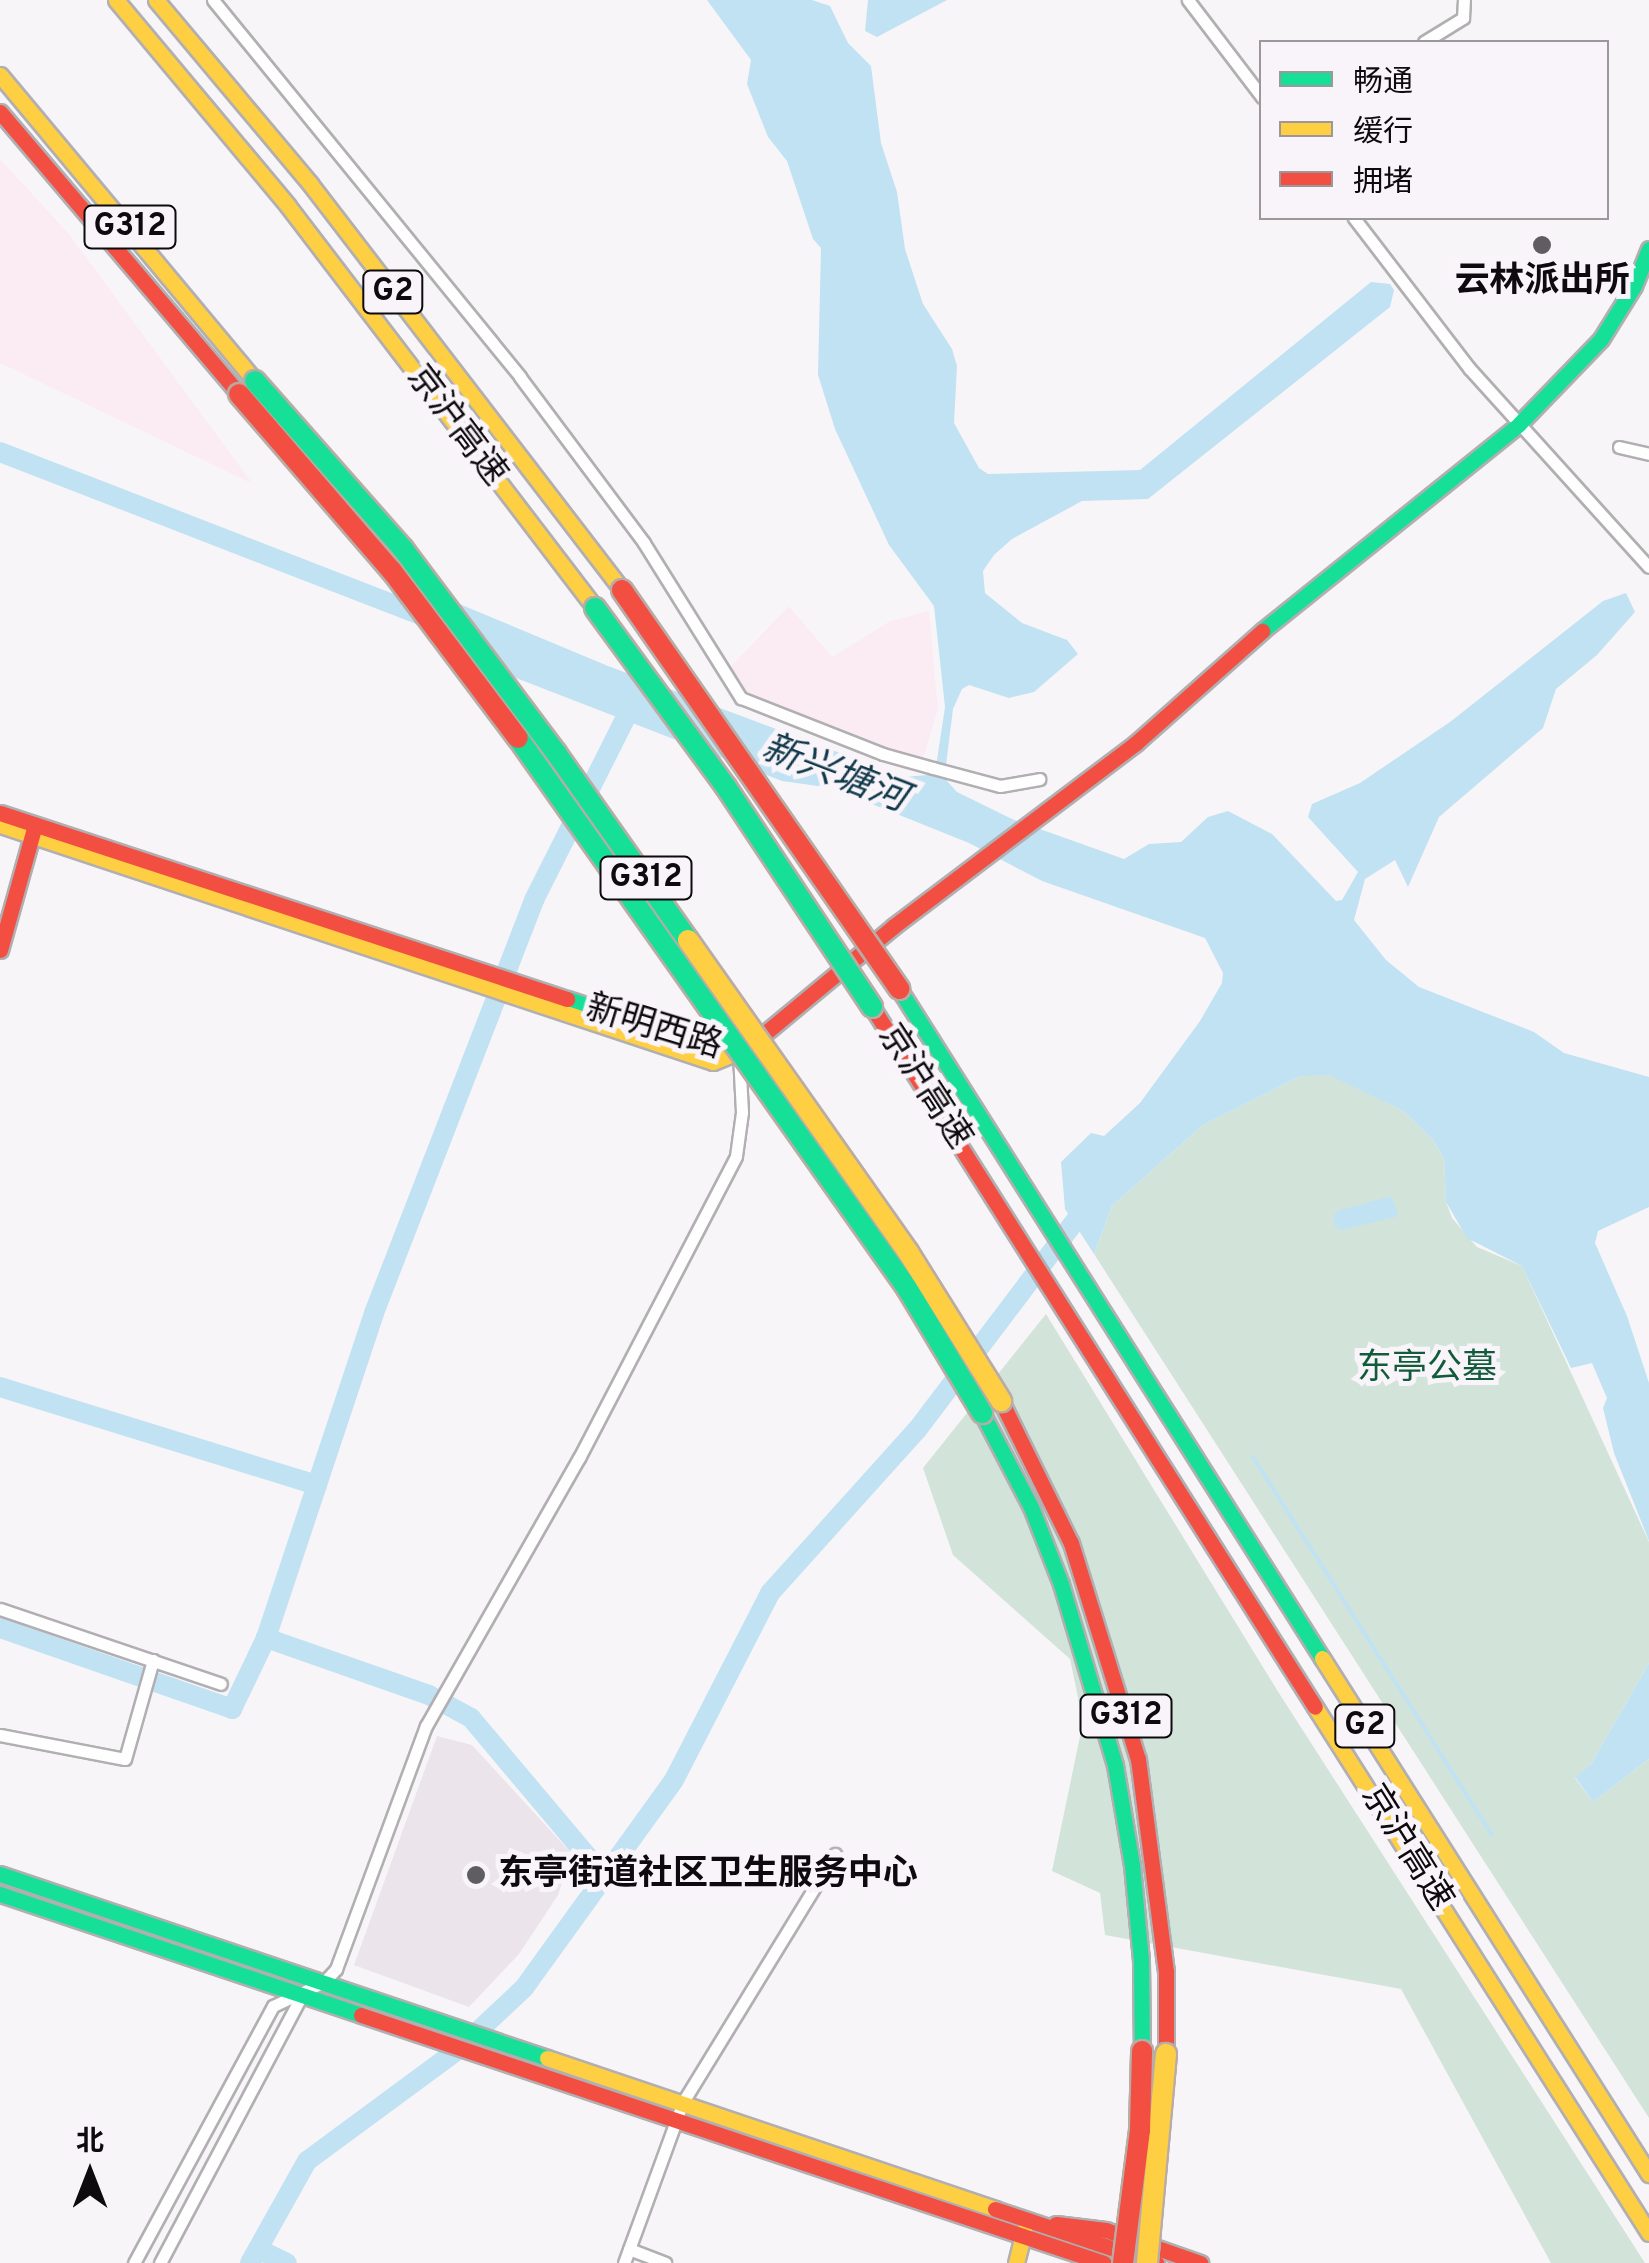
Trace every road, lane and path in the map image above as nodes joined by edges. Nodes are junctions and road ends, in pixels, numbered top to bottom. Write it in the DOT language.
graph roads {
  1 [pos="116,0"];
  2 [pos="156,0"];
  3 [pos="213,0"];
  4 [pos="1188,0"];
  5 [pos="1464,0"];
  6 [pos="1427,40"];
  7 [pos="0,76"];
  8 [pos="1259,93"];
  9 [pos="0,112"];
  10 [pos="1356,220"];
  11 [pos="1649,249"];
  12 [pos="247,388"];
  13 [pos="1520,424"];
  14 [pos="1618,447"];
  15 [pos="1649,454"];
  16 [pos="1649,568"];
  17 [pos="1039,779"];
  18 [pos="0,813"];
  19 [pos="0,825"];
  20 [pos="33,829"];
  21 [pos="0,950"];
  22 [pos="739,1055"];
  23 [pos="0,1610"];
  24 [pos="153,1660"];
  25 [pos="221,1684"];
  26 [pos="0,1735"];
  27 [pos="835,1854"];
  28 [pos="0,1874"];
  29 [pos="0,1894"];
  30 [pos="324,1982"];
  31 [pos="302,1994"];
  32 [pos="436,2028"];
  33 [pos="679,2111"];
  34 [pos="1649,2174"];
  35 [pos="1024,2230"];
  36 [pos="1649,2233"];
  37 [pos="628,2249"];
  38 [pos="134,2263"];
  39 [pos="160,2263"];
  40 [pos="624,2263"];
  41 [pos="665,2263"];
  42 [pos="1016,2263"];
  43 [pos="1071,2263"];
  44 [pos="1104,2263"];
  45 [pos="1123,2263"];
  46 [pos="1148,2263"];
  47 [pos="1156,2263"];
  48 [pos="1200,2263"];
  1 -- 36 [label="main road, 京沪高速 / G2, bridge"];
  2 -- 34 [label="main road, 京沪高速 / G2, bridge"];
  3 -- 17 [label="street"];
  4 -- 8 [label="street"];
  5 -- 6 [label="street"];
  7 -- 12 [label="main road, G312"];
  9 -- 12 [label="main road, G312"];
  10 -- 13 [label="street"];
  11 -- 13 [label="main road"];
  12 -- 45 [label="main road, G312, bridge"];
  12 -- 46 [label="main road, G312, bridge"];
  13 -- 16 [label="street"];
  13 -- 22 [label="main road"];
  14 -- 15 [label="street"];
  18 -- 20 [label="main road, 新明西路"];
  19 -- 20 [label="main road, 新明西路"];
  20 -- 21 [label="main road"];
  20 -- 22 [label="main road, 新明西路"];
  22 -- 30 [label="street"];
  23 -- 24 [label="street"];
  24 -- 25 [label="street"];
  24 -- 26 [label="street"];
  27 -- 33 [label="street"];
  28 -- 30 [label="main road"];
  29 -- 31 [label="main road"];
  30 -- 31 [label="street"];
  30 -- 32 [label="main road"];
  31 -- 32 [label="main road"];
  31 -- 38 [label="street"];
  31 -- 39 [label="street"];
  32 -- 33 [label="main road"];
  33 -- 35 [label="main road"];
  33 -- 37 [label="street"];
  35 -- 42 [label="main road"];
  35 -- 43 [label="main road"];
  35 -- 44 [label="main road"];
  35 -- 47 [label="main road"];
  35 -- 48 [label="main road"];
  37 -- 40 [label="street"];
  37 -- 41 [label="street"];
}
